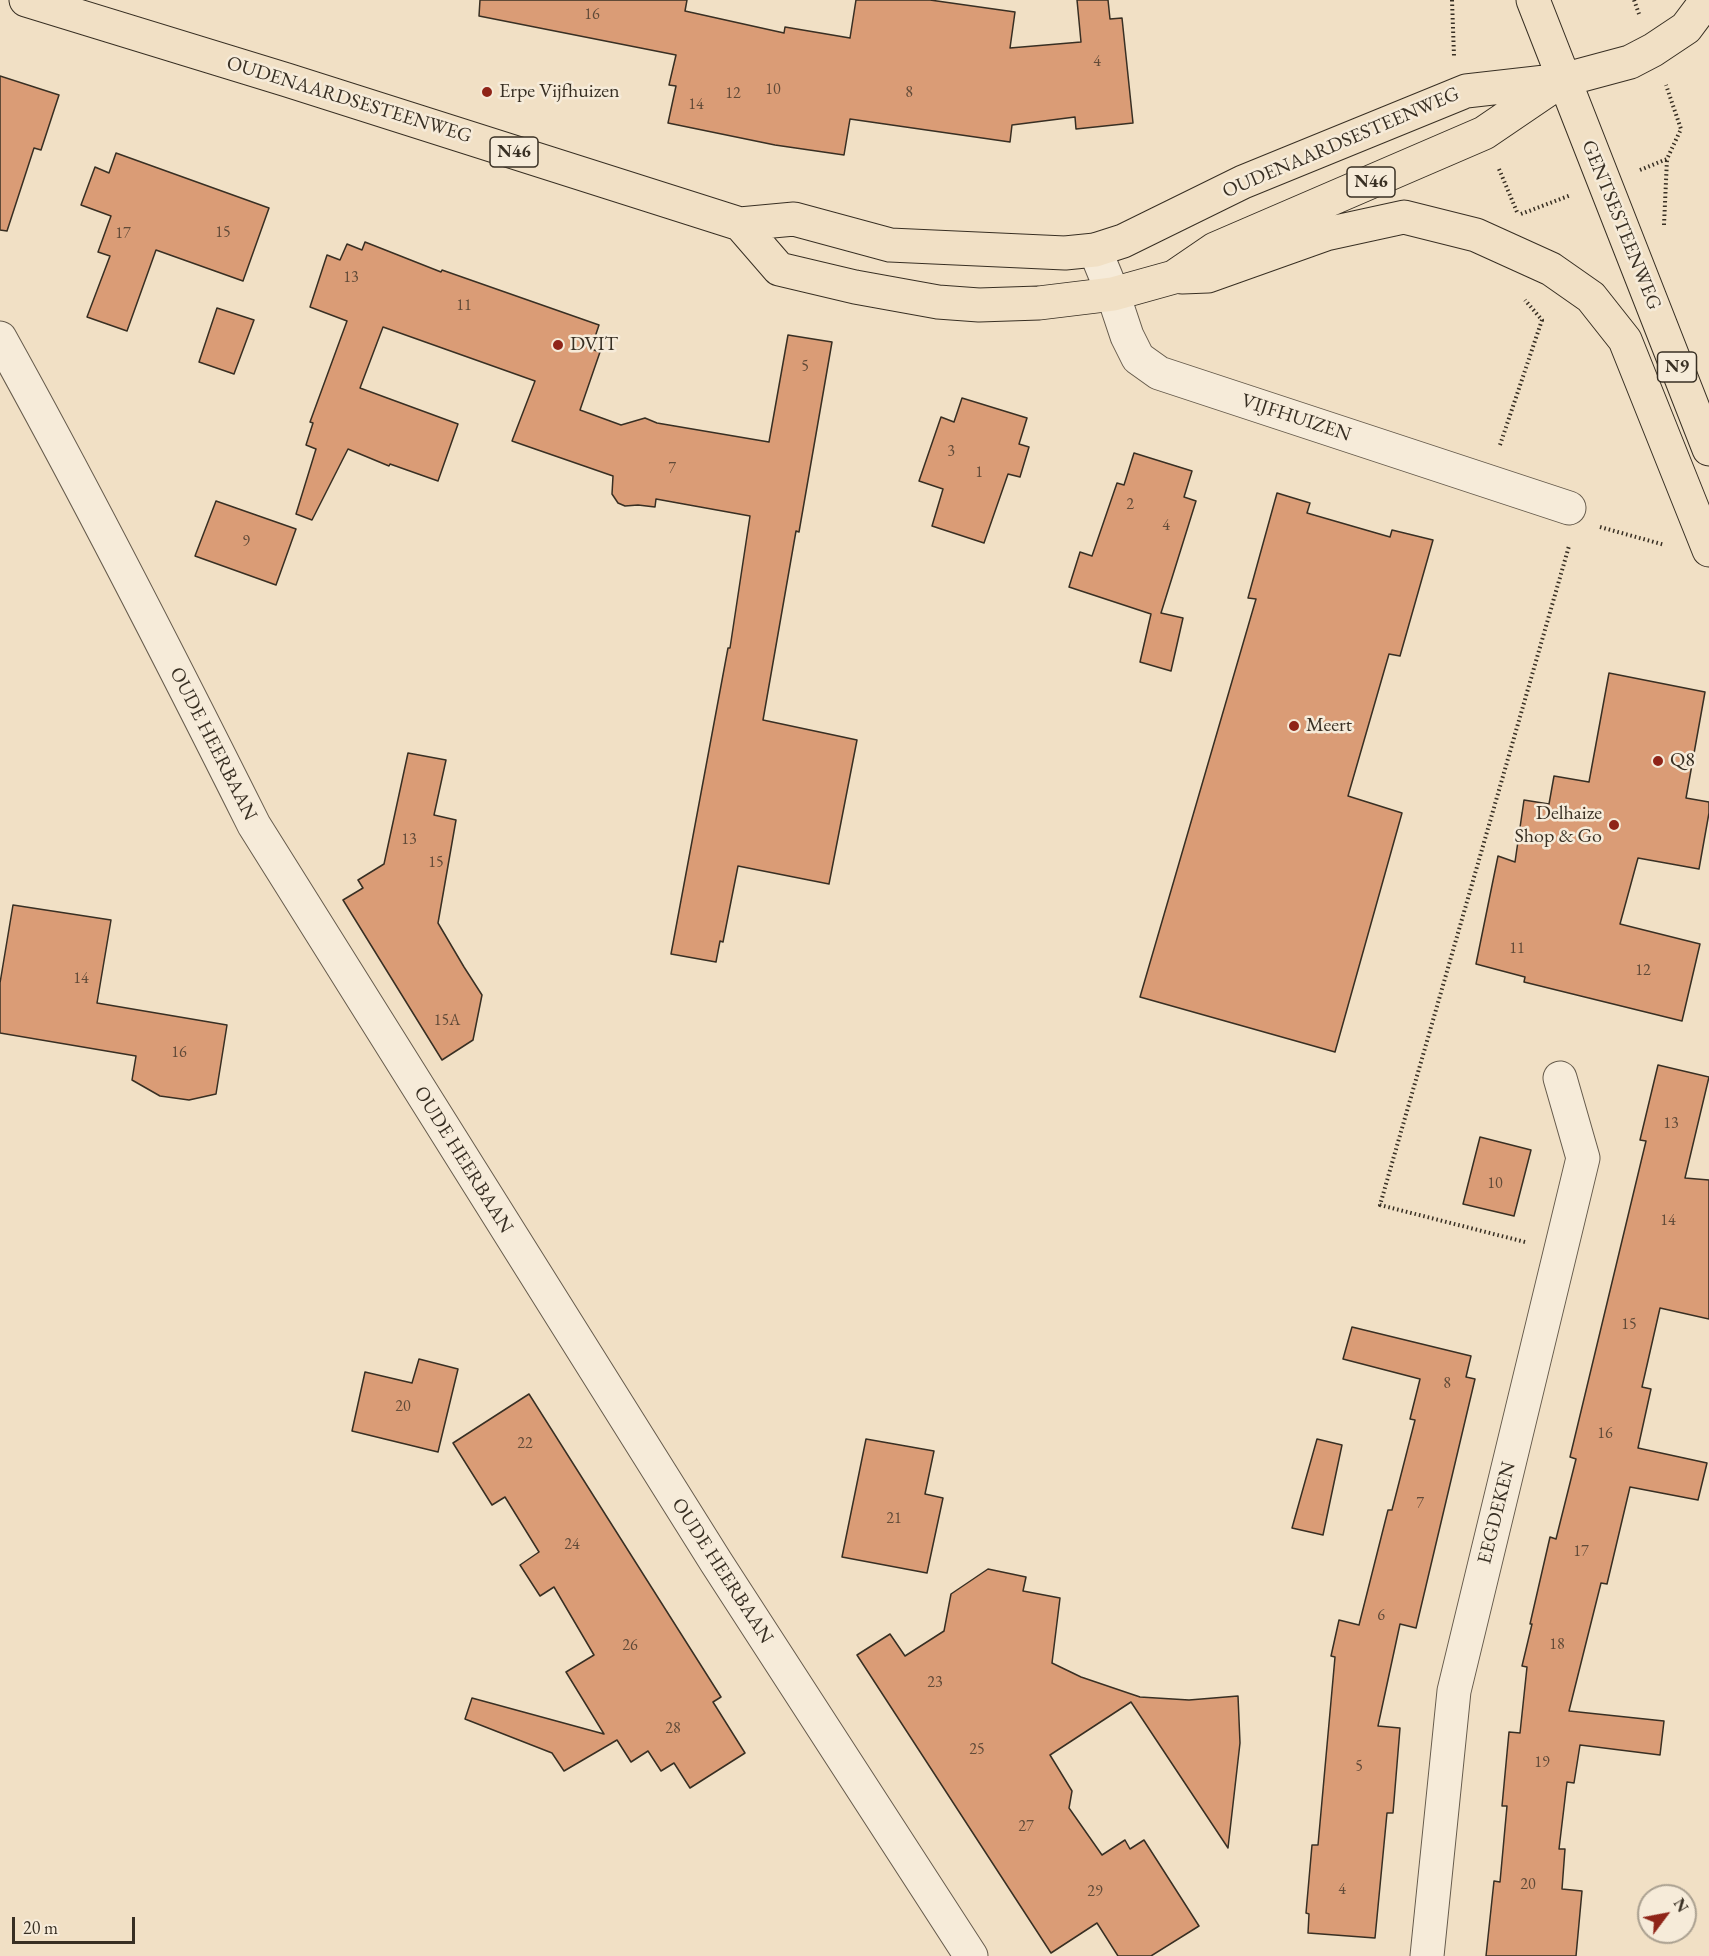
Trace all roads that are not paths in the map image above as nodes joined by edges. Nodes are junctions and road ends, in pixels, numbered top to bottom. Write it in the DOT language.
graph roads {
  1 [pos="26,0"];
  2 [pos="1533,0"];
  3 [pos="1707,0"];
  4 [pos="1563,80"];
  5 [pos="740,224"];
  6 [pos="1095,250"];
  7 [pos="1174,277"];
  8 [pos="1113,294"];
  9 [pos="0,338"];
  10 [pos="1709,449"];
  11 [pos="1574,511"];
  12 [pos="1709,550"];
  13 [pos="1560,1078"];
  14 [pos="971,1956"];
  15 [pos="1427,1956"];
  1 -- 5 [label="main road, OUDENAARDSESTEENWEG / N46"];
  2 -- 4 [label="main road, GENTSESTEENWEG / N9"];
  3 -- 4 [label="main road"];
  4 -- 6 [label="main road, OUDENAARDSESTEENWEG / N46"];
  4 -- 7 [label="main road, N46"];
  4 -- 10 [label="main road, GENTSESTEENWEG / N9"];
  5 -- 6 [label="main road, OUDENAARDSESTEENWEG / N46"];
  5 -- 8 [label="main road, N46"];
  6 -- 8 [label="street, VIJFHUIZEN"];
  7 -- 8 [label="main road, N46"];
  7 -- 12 [label="main road"];
  8 -- 11 [label="street, VIJFHUIZEN"];
  9 -- 14 [label="street, OUDE HEERBAAN"];
  13 -- 15 [label="street, EEGDEKEN"];
}
